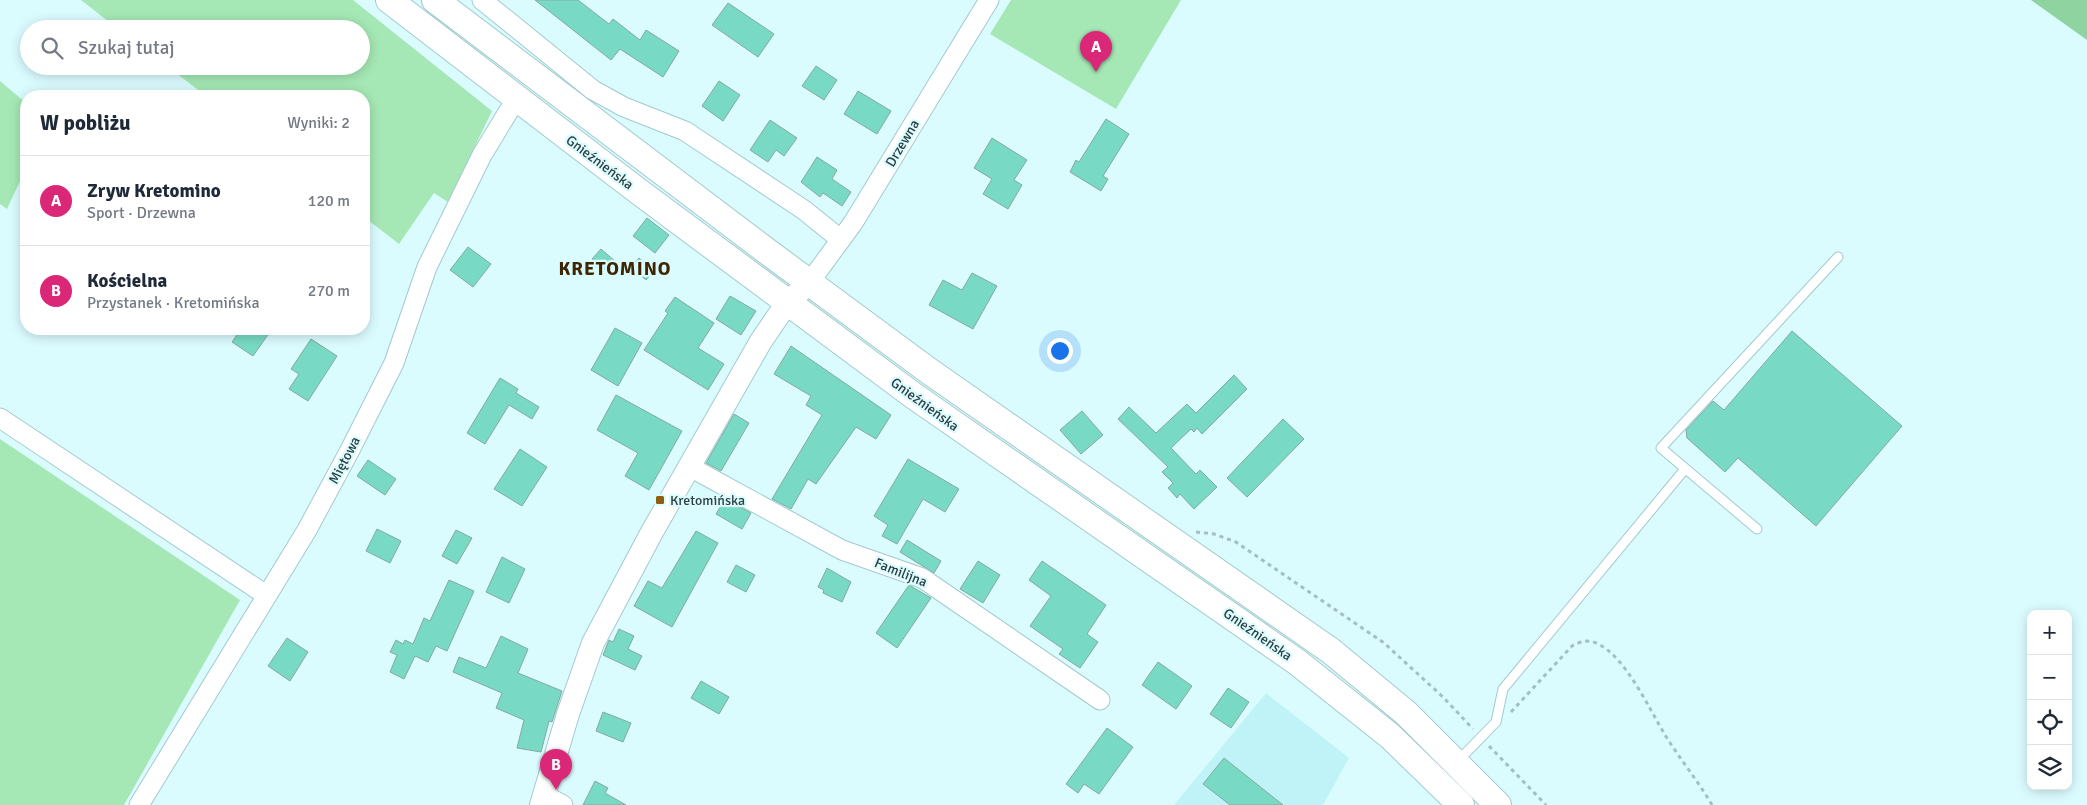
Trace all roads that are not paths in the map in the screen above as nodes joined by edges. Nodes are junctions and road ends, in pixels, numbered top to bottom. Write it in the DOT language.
graph roads {
  1 [pos="389,0"];
  2 [pos="435,0"];
  3 [pos="482,0"];
  4 [pos="989,0"];
  5 [pos="516,99"];
  6 [pos="840,239"];
  7 [pos="1838,257"];
  8 [pos="808,282"];
  9 [pos="787,303"];
  10 [pos="0,418"];
  11 [pos="690,467"];
  12 [pos="1685,470"];
  13 [pos="1757,529"];
  14 [pos="266,595"];
  15 [pos="1100,700"];
  16 [pos="1447,771"];
  17 [pos="550,802"];
  18 [pos="139,805"];
  19 [pos="1460,805"];
  20 [pos="1498,805"];
  1 -- 5 [label="main road, Gnieźnieńska"];
  2 -- 8 [label="main road, Gnieźnieńska"];
  3 -- 6 [label="street"];
  4 -- 6 [label="street, Drzewna"];
  5 -- 9 [label="main road, Gnieźnieńska"];
  5 -- 14 [label="street, Miętowa"];
  6 -- 8 [label="street, Drzewna"];
  7 -- 12 [label="lane"];
  8 -- 9 [label="street"];
  8 -- 16 [label="main road, Gnieźnieńska"];
  9 -- 11 [label="street"];
  9 -- 16 [label="main road, Gnieźnieńska"];
  10 -- 14 [label="street"];
  11 -- 15 [label="street, Familijna"];
  11 -- 17 [label="street"];
  12 -- 13 [label="lane"];
  12 -- 16 [label="lane"];
  14 -- 18 [label="street, Miętowa"];
  16 -- 19 [label="main road, Gnieźnieńska"];
  16 -- 20 [label="main road, Gnieźnieńska"];
}
